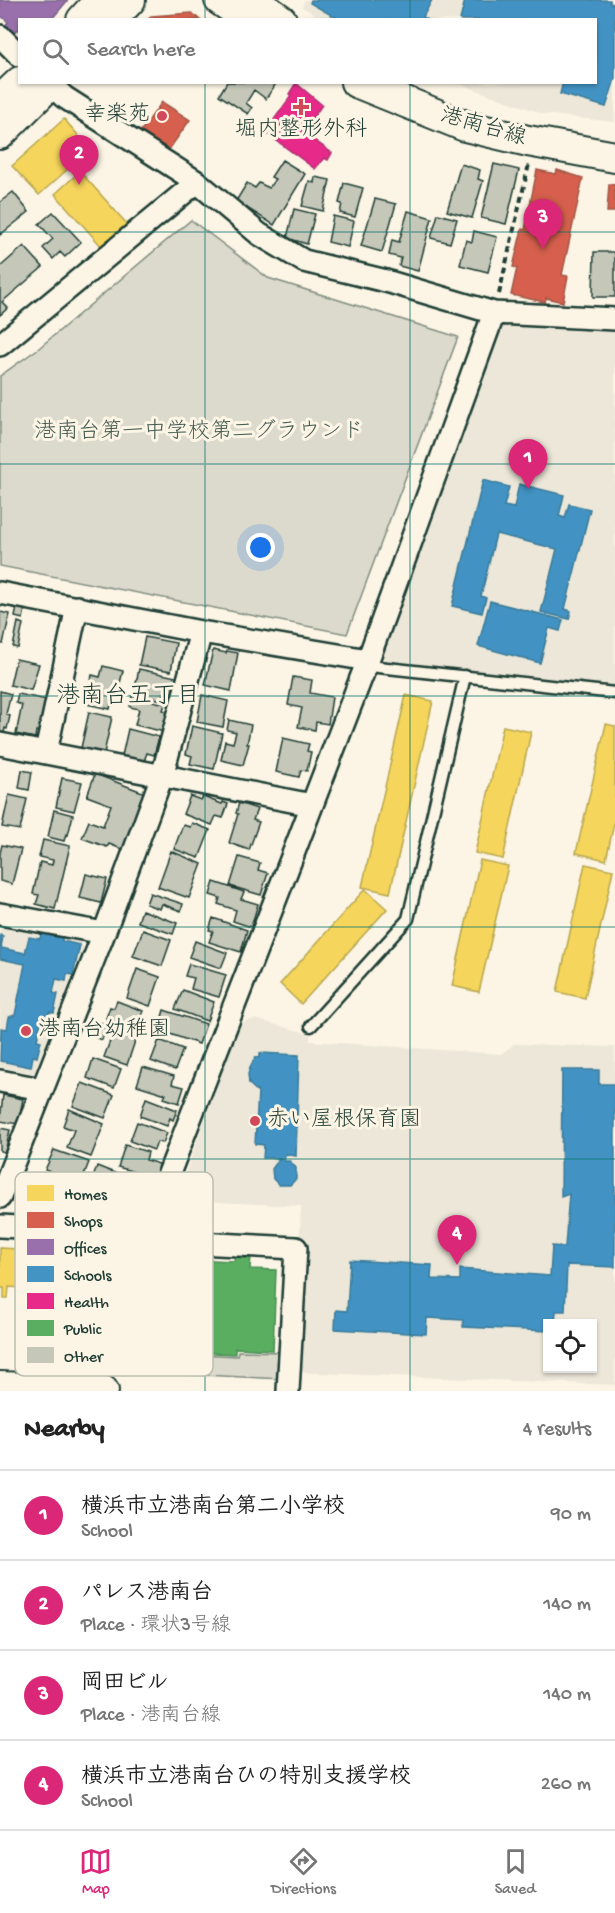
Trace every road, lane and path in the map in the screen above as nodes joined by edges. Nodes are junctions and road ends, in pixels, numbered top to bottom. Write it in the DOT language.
graph roads {
  1 [pos="100,0"];
  2 [pos="130,0"];
  3 [pos="220,0"];
  4 [pos="253,0"];
  5 [pos="84,18"];
  6 [pos="113,18"];
  7 [pos="246,18"];
  8 [pos="278,18"];
  9 [pos="0,36"];
  10 [pos="18,54"];
  11 [pos="18,84"];
  12 [pos="49,84"];
  13 [pos="51,84"];
  14 [pos="361,84"];
  15 [pos="407,84"];
  16 [pos="0,101"];
  17 [pos="0,134"];
  18 [pos="615,140"];
  19 [pos="615,157"];
  20 [pos="530,159"];
  21 [pos="196,182"];
  22 [pos="494,313"];
  23 [pos="615,318"];
  24 [pos="0,345"];
  25 [pos="0,593"];
  26 [pos="78,607"];
  27 [pos="201,632"];
  28 [pos="368,660"];
  29 [pos="465,676"];
  30 [pos="615,693"];
  31 [pos="0,744"];
  32 [pos="46,752"];
  33 [pos="162,776"];
  34 [pos="312,805"];
  35 [pos="0,914"];
  36 [pos="104,933"];
  37 [pos="311,1026"];
  38 [pos="0,1081"];
  39 [pos="41,1089"];
  40 [pos="175,1172"];
  41 [pos="0,1197"];
  42 [pos="0,1226"];
  43 [pos="15,1227"];
  44 [pos="213,1242"];
  45 [pos="93,1376"];
  46 [pos="0,1387"];
  47 [pos="90,1391"];
  48 [pos="104,1391"];
  49 [pos="288,1391"];
  1 -- 5 [label="street"];
  2 -- 6 [label="street"];
  3 -- 7 [label="street"];
  4 -- 8 [label="street"];
  9 -- 10 [label="street"];
  11 -- 16 [label="street"];
  12 -- 17 [label="street"];
  13 -- 21 [label="street"];
  14 -- 19 [label="street, 港南台線"];
  15 -- 18 [label="street, 港南台線"];
  20 -- 22 [label="path"];
  21 -- 22 [label="street"];
  21 -- 24 [label="street"];
  22 -- 23 [label="street"];
  22 -- 28 [label="street"];
  25 -- 26 [label="street"];
  26 -- 27 [label="street"];
  26 -- 32 [label="street"];
  27 -- 28 [label="street"];
  27 -- 33 [label="street"];
  28 -- 29 [label="lane"];
  28 -- 34 [label="street"];
  29 -- 30 [label="lane"];
  29 -- 37 [label="lane"];
  31 -- 32 [label="street"];
  32 -- 33 [label="street"];
  33 -- 34 [label="street"];
  33 -- 36 [label="street"];
  34 -- 40 [label="street"];
  35 -- 36 [label="street"];
  36 -- 39 [label="street"];
  38 -- 39 [label="street"];
  39 -- 41 [label="street"];
  42 -- 43 [label="street"];
  44 -- 49 [label="street"];
  45 -- 47 [label="street"];
  46 -- 47 [label="street"];
  47 -- 48 [label="street"];
}
